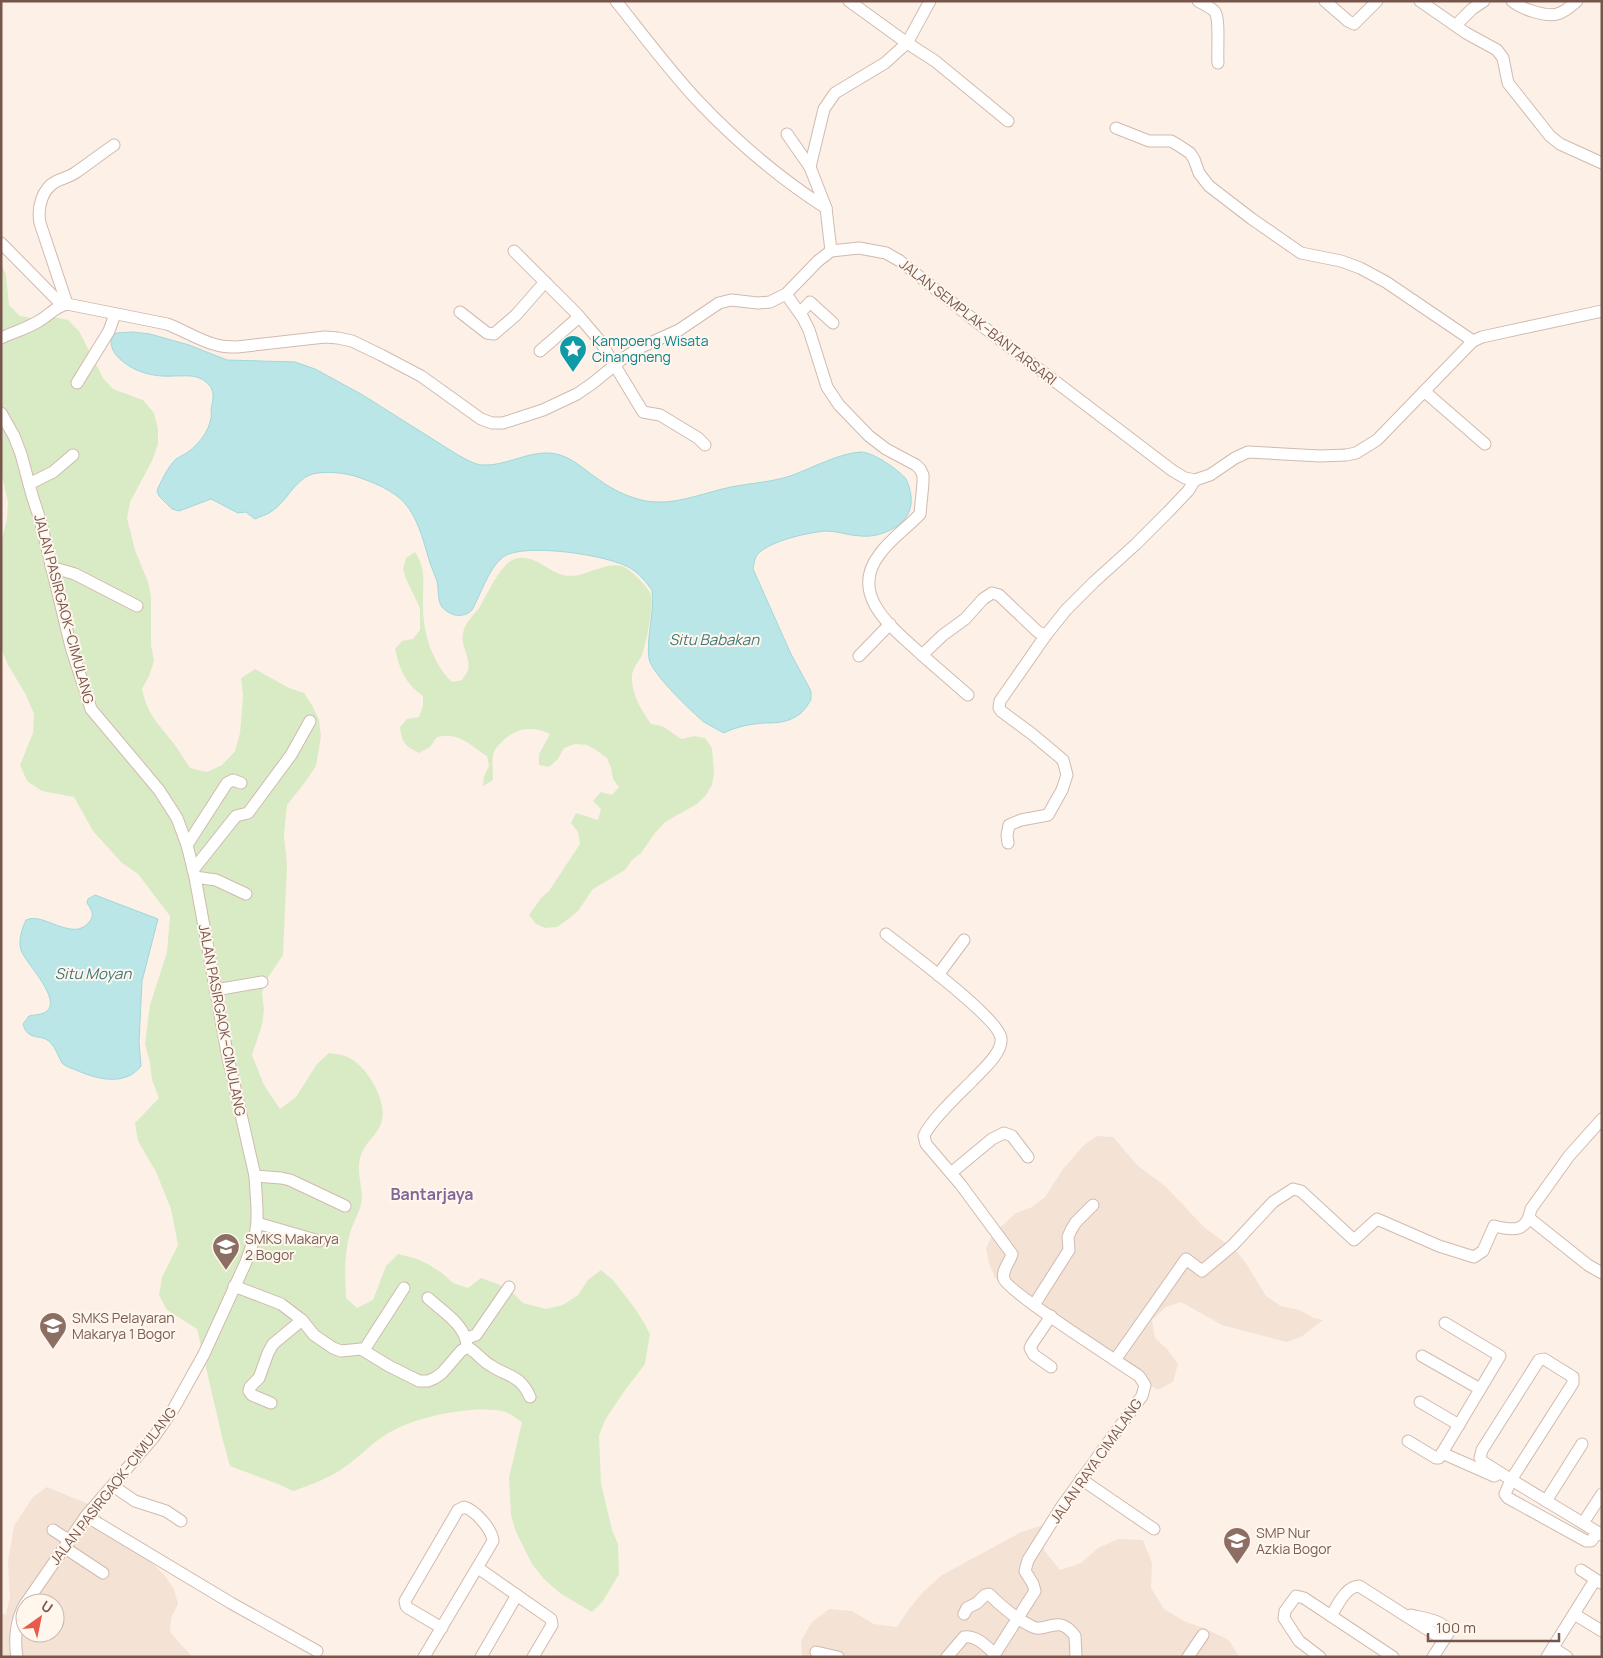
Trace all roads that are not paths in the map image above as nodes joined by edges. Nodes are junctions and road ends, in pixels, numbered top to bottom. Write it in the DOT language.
graph roads {
  1 [pos="616,1"];
  2 [pos="849,1"];
  3 [pos="930,1"];
  4 [pos="1198,1"];
  5 [pos="1325,1"];
  6 [pos="1377,1"];
  7 [pos="1420,1"];
  8 [pos="1484,1"];
  9 [pos="1512,1"];
  10 [pos="1577,1"];
  11 [pos="1456,25"];
  12 [pos="907,43"];
  13 [pos="1218,63"];
  14 [pos="1008,121"];
  15 [pos="1116,128"];
  16 [pos="787,134"];
  17 [pos="114,145"];
  18 [pos="1602,163"];
  19 [pos="810,167"];
  20 [pos="826,208"];
  21 [pos="1,243"];
  22 [pos="514,251"];
  23 [pos="831,251"];
  24 [pos="545,282"];
  25 [pos="786,294"];
  26 [pos="64,305"];
  27 [pos="1602,311"];
  28 [pos="460,312"];
  29 [pos="800,313"];
  30 [pos="115,317"];
  31 [pos="579,317"];
  32 [pos="833,323"];
  33 [pos="1,338"];
  34 [pos="1473,341"];
  35 [pos="540,351"];
  36 [pos="614,365"];
  37 [pos="77,383"];
  38 [pos="1424,391"];
  39 [pos="1,414"];
  40 [pos="1485,444"];
  41 [pos="705,445"];
  42 [pos="73,455"];
  43 [pos="1195,480"];
  44 [pos="29,484"];
  45 [pos="51,568"];
  46 [pos="137,606"];
  47 [pos="890,624"];
  48 [pos="1046,635"];
  49 [pos="922,655"];
  50 [pos="859,656"];
  51 [pos="968,695"];
  52 [pos="310,720"];
  53 [pos="241,783"];
  54 [pos="1008,843"];
  55 [pos="187,845"];
  56 [pos="194,873"];
  57 [pos="246,894"];
  58 [pos="886,934"];
  59 [pos="964,940"];
  60 [pos="938,975"];
  61 [pos="262,982"];
  62 [pos="215,990"];
  63 [pos="1602,1119"];
  64 [pos="1028,1157"];
  65 [pos="951,1173"];
  66 [pos="255,1176"];
  67 [pos="1093,1205"];
  68 [pos="345,1206"];
  69 [pos="1529,1218"];
  70 [pos="257,1223"];
  71 [pos="319,1241"];
  72 [pos="1602,1273"];
  73 [pos="234,1286"];
  74 [pos="509,1287"];
  75 [pos="404,1288"];
  76 [pos="428,1298"];
  77 [pos="1034,1306"];
  78 [pos="1050,1316"];
  79 [pos="302,1320"];
  80 [pos="1445,1323"];
  81 [pos="467,1343"];
  82 [pos="364,1350"];
  83 [pos="1422,1356"];
  84 [pos="1116,1360"];
  85 [pos="1051,1367"];
  86 [pos="1480,1389"];
  87 [pos="530,1397"];
  88 [pos="1420,1402"];
  89 [pos="272,1403"];
  90 [pos="1459,1425"];
  91 [pos="1408,1441"];
  92 [pos="1582,1444"];
  93 [pos="1442,1454"];
  94 [pos="1500,1473"];
  95 [pos="1081,1479"];
  96 [pos="1511,1480"];
  97 [pos="113,1486"];
  98 [pos="1602,1494"];
  99 [pos="1546,1501"];
  100 [pos="86,1516"];
  101 [pos="181,1521"];
  102 [pos="1583,1524"];
  103 [pos="1154,1529"];
  104 [pos="53,1530"];
  105 [pos="1600,1534"];
  106 [pos="67,1545"];
  107 [pos="478,1568"];
  108 [pos="1581,1570"];
  109 [pos="103,1573"];
  110 [pos="1599,1581"];
  111 [pos="33,1593"];
  112 [pos="517,1595"];
  113 [pos="964,1614"];
  114 [pos="1574,1614"];
  115 [pos="1331,1616"];
  116 [pos="1018,1617"];
  117 [pos="442,1628"];
  118 [pos="1602,1631"];
  119 [pos="1203,1635"];
  120 [pos="16,1643"];
  121 [pos="317,1651"];
  122 [pos="816,1652"];
  123 [pos="1550,1652"];
  124 [pos="994,1655"];
  125 [pos="17,1657"];
  126 [pos="424,1657"];
  127 [pos="480,1657"];
  128 [pos="534,1657"];
  129 [pos="838,1657"];
  130 [pos="947,1657"];
  131 [pos="1076,1657"];
  132 [pos="1188,1657"];
  133 [pos="1320,1657"];
  134 [pos="1394,1657"];
  135 [pos="1433,1657"];
  136 [pos="1567,1657"];
  1 -- 20 [label="street"];
  2 -- 12 [label="street"];
  3 -- 12 [label="street"];
  4 -- 13 [label="street"];
  5 -- 6 [label="street"];
  7 -- 11 [label="street"];
  8 -- 11 [label="street"];
  9 -- 10 [label="street"];
  11 -- 18 [label="street"];
  12 -- 14 [label="street"];
  12 -- 19 [label="street"];
  15 -- 34 [label="street"];
  16 -- 19 [label="street"];
  17 -- 26 [label="street"];
  19 -- 20 [label="street"];
  20 -- 23 [label="street"];
  21 -- 26 [label="street"];
  22 -- 24 [label="street"];
  23 -- 25 [label="street"];
  23 -- 43 [label="street, JALAN SEMPLAK–BANTARSARI"];
  24 -- 28 [label="street"];
  24 -- 31 [label="street"];
  25 -- 29 [label="street"];
  25 -- 36 [label="street"];
  26 -- 30 [label="street"];
  26 -- 33 [label="street"];
  27 -- 34 [label="street"];
  29 -- 32 [label="street"];
  29 -- 47 [label="street"];
  30 -- 36 [label="street"];
  30 -- 37 [label="street"];
  31 -- 35 [label="street"];
  31 -- 36 [label="street"];
  34 -- 38 [label="street"];
  36 -- 41 [label="street"];
  38 -- 40 [label="street"];
  38 -- 43 [label="street"];
  39 -- 44 [label="street, JALAN PASIRGAOK–CIMULANG"];
  42 -- 44 [label="street"];
  43 -- 48 [label="street"];
  44 -- 45 [label="street, JALAN PASIRGAOK–CIMULANG"];
  45 -- 46 [label="street"];
  45 -- 55 [label="street, JALAN PASIRGAOK–CIMULANG"];
  47 -- 49 [label="street"];
  47 -- 50 [label="street"];
  48 -- 49 [label="street"];
  48 -- 54 [label="street"];
  49 -- 51 [label="street"];
  52 -- 56 [label="street"];
  53 -- 55 [label="street"];
  55 -- 56 [label="street, JALAN PASIRGAOK–CIMULANG"];
  56 -- 57 [label="street"];
  56 -- 62 [label="street, JALAN PASIRGAOK–CIMULANG"];
  58 -- 60 [label="street"];
  59 -- 60 [label="street"];
  60 -- 65 [label="street"];
  61 -- 62 [label="street"];
  62 -- 66 [label="street, JALAN PASIRGAOK–CIMULANG"];
  63 -- 69 [label="street"];
  64 -- 65 [label="street"];
  65 -- 77 [label="street, JALAN RAYA CIMALANG"];
  66 -- 68 [label="street"];
  66 -- 70 [label="street, JALAN PASIRGAOK–CIMULANG"];
  67 -- 77 [label="street"];
  69 -- 72 [label="street"];
  69 -- 84 [label="street"];
  70 -- 71 [label="street"];
  70 -- 73 [label="street, JALAN PASIRGAOK–CIMULANG"];
  73 -- 79 [label="street"];
  73 -- 97 [label="street, JALAN PASIRGAOK–CIMULANG"];
  74 -- 81 [label="street"];
  75 -- 82 [label="street"];
  76 -- 81 [label="street"];
  77 -- 78 [label="street, JALAN RAYA CIMALANG"];
  78 -- 84 [label="street, JALAN RAYA CIMALANG"];
  78 -- 85 [label="street"];
  79 -- 82 [label="street"];
  79 -- 89 [label="street"];
  80 -- 86 [label="street"];
  81 -- 82 [label="street"];
  81 -- 87 [label="street"];
  83 -- 86 [label="street"];
  84 -- 95 [label="street, JALAN RAYA CIMALANG"];
  86 -- 90 [label="street"];
  88 -- 90 [label="street"];
  90 -- 93 [label="street"];
  91 -- 93 [label="street"];
  92 -- 99 [label="street"];
  93 -- 94 [label="street"];
  94 -- 96 [label="street"];
  94 -- 96 [label="street"];
  95 -- 103 [label="street"];
  95 -- 116 [label="street, JALAN RAYA CIMALANG"];
  96 -- 99 [label="street"];
  96 -- 105 [label="street"];
  97 -- 100 [label="street, JALAN PASIRGAOK–CIMULANG"];
  97 -- 101 [label="street"];
  98 -- 102 [label="street"];
  99 -- 102 [label="street"];
  100 -- 106 [label="street, JALAN PASIRGAOK–CIMULANG"];
  100 -- 121 [label="street"];
  102 -- 105 [label="street"];
  104 -- 106 [label="street"];
  106 -- 109 [label="street"];
  106 -- 111 [label="street, JALAN PASIRGAOK–CIMULANG"];
  107 -- 112 [label="street"];
  107 -- 117 [label="street"];
  107 -- 117 [label="street"];
  108 -- 110 [label="street"];
  110 -- 114 [label="street"];
  112 -- 127 [label="street"];
  112 -- 128 [label="street"];
  113 -- 116 [label="street"];
  114 -- 118 [label="street"];
  114 -- 123 [label="street"];
  115 -- 133 [label="street"];
  115 -- 134 [label="street"];
  115 -- 135 [label="street"];
  116 -- 124 [label="street, JALAN RAYA CIMALANG"];
  116 -- 131 [label="street"];
  117 -- 126 [label="street"];
  119 -- 132 [label="street"];
  120 -- 125 [label="street, JALAN PASIRGAOK–CIMULANG"];
  122 -- 129 [label="street"];
  123 -- 136 [label="street"];
  124 -- 130 [label="street"];
}
